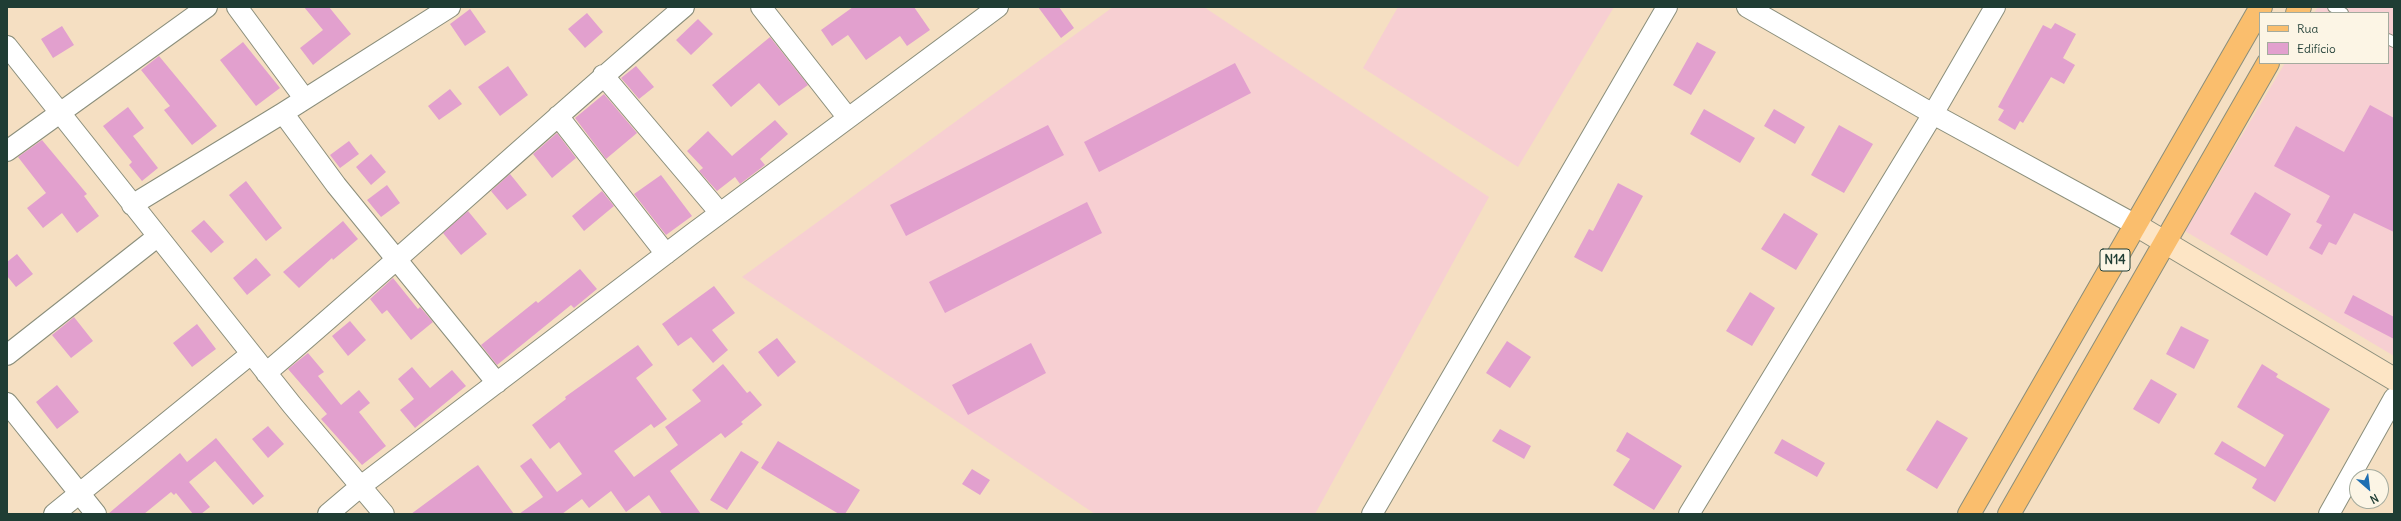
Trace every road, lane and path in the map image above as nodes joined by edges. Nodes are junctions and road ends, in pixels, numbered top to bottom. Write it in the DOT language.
graph roads {
  1 [pos="207,7"];
  2 [pos="238,7"];
  3 [pos="450,7"];
  4 [pos="684,7"];
  5 [pos="761,7"];
  6 [pos="998,7"];
  7 [pos="1667,7"];
  8 [pos="1747,7"];
  9 [pos="1995,7"];
  10 [pos="2261,7"];
  11 [pos="974,14"];
  12 [pos="7,46"];
  13 [pos="2267,64"];
  14 [pos="603,75"];
  15 [pos="304,98"];
  16 [pos="283,113"];
  17 [pos="60,114"];
  18 [pos="1933,114"];
  19 [pos="558,116"];
  20 [pos="848,118"];
  21 [pos="7,151"];
  22 [pos="132,205"];
  23 [pos="720,213"];
  24 [pos="2136,225"];
  25 [pos="157,237"];
  26 [pos="2166,242"];
  27 [pos="666,254"];
  28 [pos="397,261"];
  29 [pos="251,354"];
  30 [pos="7,355"];
  31 [pos="266,373"];
  32 [pos="2394,379"];
  33 [pos="497,383"];
  34 [pos="2394,398"];
  35 [pos="7,403"];
  36 [pos="361,486"];
  37 [pos="79,494"];
  38 [pos="54,514"];
  39 [pos="96,514"];
  40 [pos="328,514"];
  41 [pos="384,514"];
  42 [pos="1372,514"];
  43 [pos="1689,514"];
  44 [pos="1969,514"];
  45 [pos="2009,514"];
  46 [pos="2329,514"];
  1 -- 17 [label="street"];
  2 -- 15 [label="street"];
  3 -- 15 [label="street"];
  4 -- 14 [label="street"];
  5 -- 20 [label="street"];
  6 -- 11 [label="street"];
  7 -- 42 [label="street"];
  8 -- 18 [label="street"];
  9 -- 18 [label="street"];
  10 -- 24 [label="main road, N14"];
  11 -- 20 [label="street"];
  12 -- 17 [label="street"];
  13 -- 26 [label="main road, N14"];
  14 -- 19 [label="street"];
  14 -- 23 [label="street"];
  15 -- 16 [label="street"];
  16 -- 22 [label="street"];
  16 -- 28 [label="street"];
  17 -- 21 [label="street"];
  17 -- 22 [label="street"];
  18 -- 24 [label="street"];
  18 -- 43 [label="street"];
  19 -- 27 [label="street"];
  19 -- 28 [label="street"];
  20 -- 23 [label="street"];
  22 -- 25 [label="street"];
  23 -- 27 [label="street"];
  24 -- 26 [label="main road"];
  24 -- 44 [label="main road, N14"];
  25 -- 29 [label="street"];
  25 -- 30 [label="street"];
  26 -- 32 [label="main road"];
  26 -- 45 [label="main road, N14"];
  27 -- 33 [label="street"];
  28 -- 31 [label="street"];
  28 -- 33 [label="street"];
  29 -- 31 [label="street"];
  29 -- 37 [label="street"];
  31 -- 36 [label="street"];
  33 -- 36 [label="street"];
  34 -- 46 [label="street"];
  35 -- 37 [label="street"];
  36 -- 40 [label="street"];
  36 -- 41 [label="street"];
  37 -- 38 [label="street"];
  37 -- 39 [label="street"];
}
